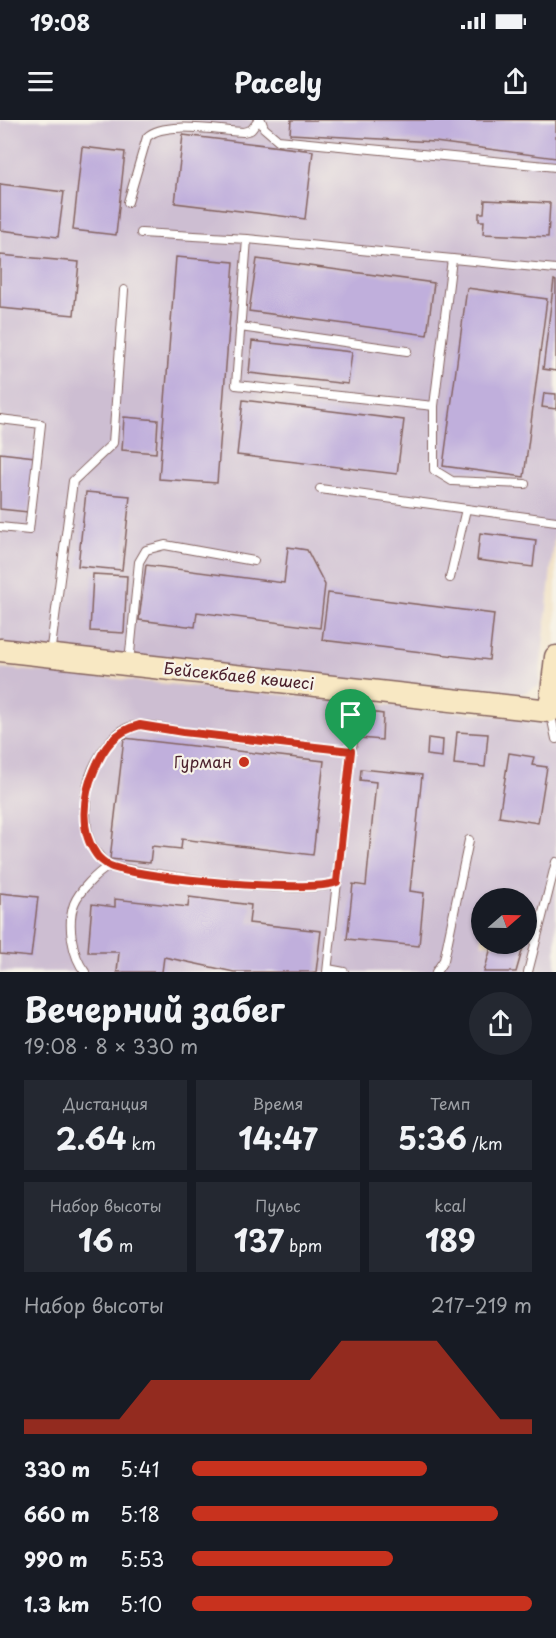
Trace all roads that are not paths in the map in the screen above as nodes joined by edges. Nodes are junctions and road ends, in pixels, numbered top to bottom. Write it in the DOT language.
graph roads {
  1 [pos="260,120"];
  2 [pos="556,167"];
  3 [pos="128,202"];
  4 [pos="141,233"];
  5 [pos="247,239"];
  6 [pos="452,259"];
  7 [pos="556,269"];
  8 [pos="124,290"];
  9 [pos="240,327"];
  10 [pos="407,351"];
  11 [pos="434,406"];
  12 [pos="0,418"];
  13 [pos="525,484"];
  14 [pos="320,489"];
  15 [pos="466,509"];
  16 [pos="556,521"];
  17 [pos="0,527"];
  18 [pos="254,561"];
  19 [pos="450,578"];
  20 [pos="0,650"];
  21 [pos="50,655"];
  22 [pos="556,657"];
  23 [pos="129,664"];
  24 [pos="366,690"];
  25 [pos="550,711"];
  26 [pos="556,739"];
  27 [pos="351,751"];
  28 [pos="469,840"];
  29 [pos="556,862"];
  30 [pos="109,866"];
  31 [pos="337,882"];
  32 [pos="327,971"];
  33 [pos="85,972"];
  34 [pos="344,972"];
  35 [pos="436,972"];
  36 [pos="528,972"];
  1 -- 2 [label="lane"];
  1 -- 3 [label="lane"];
  4 -- 5 [label="lane"];
  5 -- 6 [label="lane"];
  5 -- 9 [label="lane"];
  6 -- 7 [label="lane"];
  6 -- 11 [label="lane"];
  8 -- 21 [label="lane"];
  9 -- 10 [label="lane"];
  9 -- 11 [label="lane"];
  11 -- 13 [label="lane"];
  12 -- 17 [label="lane"];
  14 -- 15 [label="lane"];
  15 -- 16 [label="lane"];
  15 -- 19 [label="lane"];
  18 -- 23 [label="lane"];
  20 -- 21 [label="street, Бейсекбаев көшесі"];
  21 -- 23 [label="street, Бейсекбаев көшесі"];
  22 -- 25 [label="street"];
  23 -- 24 [label="street, Бейсекбаев көшесі"];
  24 -- 25 [label="street, Бейсекбаев көшесі"];
  24 -- 27 [label="lane"];
  25 -- 26 [label="lane"];
  27 -- 30 [label="lane"];
  27 -- 31 [label="lane"];
  28 -- 35 [label="lane"];
  29 -- 36 [label="lane"];
  30 -- 31 [label="lane"];
  30 -- 33 [label="lane"];
  31 -- 32 [label="lane"];
  32 -- 34 [label="lane"];
}
